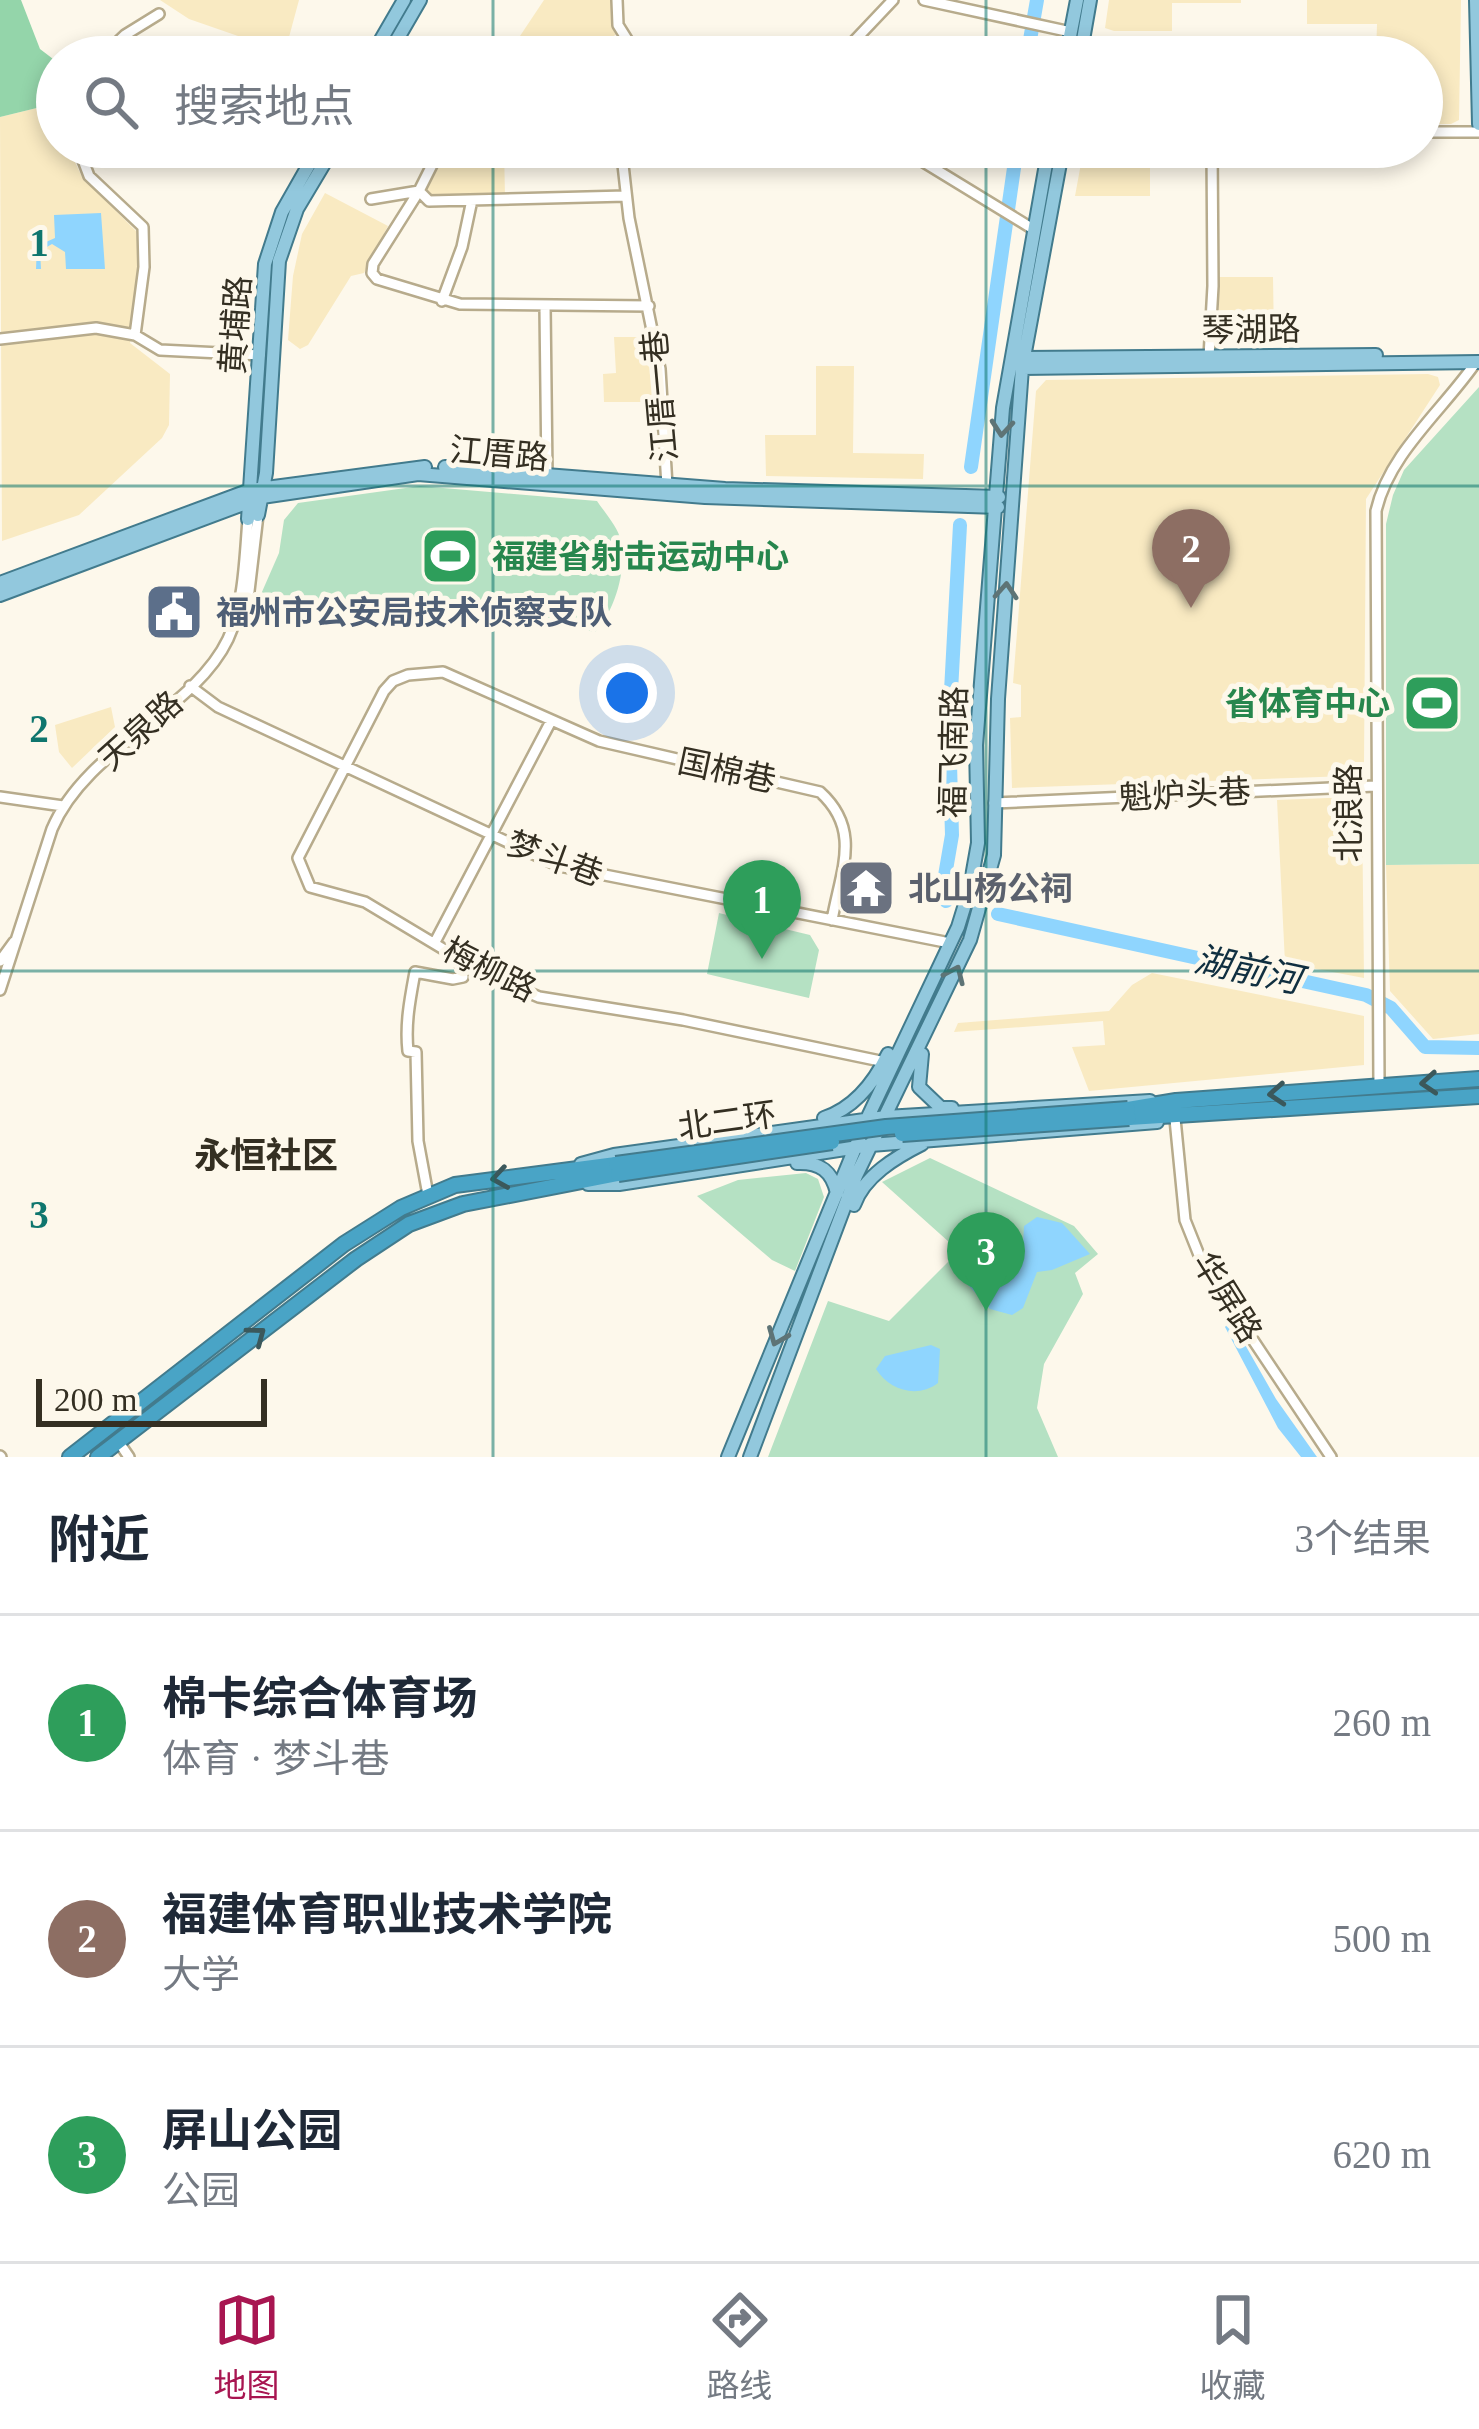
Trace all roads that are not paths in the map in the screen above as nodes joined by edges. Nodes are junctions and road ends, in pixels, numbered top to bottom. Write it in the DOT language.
graph roads {
  1 [pos="404,0"];
  2 [pos="420,0"];
  3 [pos="616,0"];
  4 [pos="893,0"];
  5 [pos="924,0"];
  6 [pos="1077,0"];
  7 [pos="1090,0"];
  8 [pos="1476,0"];
  9 [pos="159,14"];
  10 [pos="1071,32"];
  11 [pos="124,36"];
  12 [pos="383,36"];
  13 [pos="399,36"];
  14 [pos="625,36"];
  15 [pos="858,36"];
  16 [pos="1070,36"];
  17 [pos="1084,36"];
  18 [pos="1479,128"];
  19 [pos="1443,131"];
  20 [pos="85,168"];
  21 [pos="306,168"];
  22 [pos="321,168"];
  23 [pos="430,168"];
  24 [pos="623,168"];
  25 [pos="933,168"];
  26 [pos="1045,168"];
  27 [pos="1059,168"];
  28 [pos="1212,168"];
  29 [pos="419,191"];
  30 [pos="626,196"];
  31 [pos="371,199"];
  32 [pos="472,200"];
  33 [pos="1033,229"];
  34 [pos="442,301"];
  35 [pos="649,306"];
  36 [pos="545,307"];
  37 [pos="135,335"];
  38 [pos="0,339"];
  39 [pos="260,355"];
  40 [pos="1209,357"];
  41 [pos="1478,359"];
  42 [pos="1023,363"];
  43 [pos="547,476"];
  44 [pos="667,486"];
  45 [pos="256,494"];
  46 [pos="996,502"];
  47 [pos="1012,503"];
  48 [pos="253,517"];
  49 [pos="0,584"];
  50 [pos="0,595"];
  51 [pos="190,686"];
  52 [pos="551,721"];
  53 [pos="344,765"];
  54 [pos="1375,786"];
  55 [pos="0,796"];
  56 [pos="994,803"];
  57 [pos="63,806"];
  58 [pos="490,835"];
  59 [pos="832,920"];
  60 [pos="18,938"];
  61 [pos="435,942"];
  62 [pos="950,944"];
  63 [pos="459,957"];
  64 [pos="0,961"];
  65 [pos="0,990"];
  66 [pos="926,1036"];
  67 [pos="885,1062"];
  68 [pos="1479,1079"];
  69 [pos="1379,1086"];
  70 [pos="1479,1096"];
  71 [pos="1175,1101"];
  72 [pos="1014,1109"];
  73 [pos="969,1112"];
  74 [pos="1129,1113"];
  75 [pos="886,1117"];
  76 [pos="1183,1117"];
  77 [pos="797,1127"];
  78 [pos="754,1134"];
  79 [pos="970,1138"];
  80 [pos="929,1140"];
  81 [pos="872,1145"];
  82 [pos="856,1147"];
  83 [pos="759,1162"];
  84 [pos="566,1168"];
  85 [pos="617,1169"];
  86 [pos="702,1171"];
  87 [pos="574,1184"];
  88 [pos="837,1193"];
  89 [pos="428,1195"];
  90 [pos="821,1274"];
  91 [pos="118,1441"];
  92 [pos="70,1457"];
  93 [pos="98,1457"];
  94 [pos="129,1457"];
  95 [pos="728,1457"];
  96 [pos="750,1457"];
  97 [pos="1331,1457"];
  1 -- 12 [label="main road"];
  2 -- 13 [label="main road"];
  3 -- 14 [label="street"];
  4 -- 15 [label="street"];
  5 -- 10 [label="street"];
  6 -- 10 [label="main road"];
  7 -- 17 [label="main road"];
  8 -- 18 [label="main road"];
  9 -- 11 [label="street"];
  10 -- 16 [label="main road"];
  18 -- 19 [label="street"];
  20 -- 37 [label="street"];
  21 -- 39 [label="main road, 黄埔路"];
  22 -- 45 [label="main road, 黄埔路"];
  23 -- 29 [label="street"];
  24 -- 30 [label="street, 江厝一巷"];
  25 -- 33 [label="street"];
  26 -- 33 [label="main road, 福飞南路"];
  27 -- 42 [label="main road, 福飞南路"];
  28 -- 40 [label="street"];
  29 -- 31 [label="street"];
  29 -- 32 [label="street"];
  29 -- 34 [label="street"];
  30 -- 32 [label="street"];
  30 -- 35 [label="street, 江厝一巷"];
  32 -- 34 [label="street"];
  33 -- 46 [label="main road, 福飞南路, one-way"];
  34 -- 36 [label="street"];
  35 -- 36 [label="street"];
  35 -- 44 [label="street, 江厝一巷"];
  36 -- 43 [label="street"];
  37 -- 38 [label="street"];
  37 -- 39 [label="street"];
  39 -- 45 [label="main road, 黄埔路"];
  40 -- 41 [label="main road, 琴湖路"];
  40 -- 42 [label="main road, 琴湖路"];
  41 -- 42 [label="main road"];
  41 -- 54 [label="street, 北浪路"];
  42 -- 47 [label="main road, 福飞南路"];
  43 -- 44 [label="main road, 江厝路"];
  43 -- 45 [label="main road, 江厝路"];
  44 -- 46 [label="main road, 江厝路"];
  45 -- 46 [label="main road, 江厝路"];
  45 -- 48 [label="main road, 黄埔路"];
  45 -- 49 [label="main road, 江厝路"];
  45 -- 50 [label="main road, 江厝路"];
  46 -- 47 [label="main road, 江厝路"];
  46 -- 62 [label="main road, 福飞南路"];
  56 -- 47 [label="main road, 福飞南路, one-way"];
  48 -- 51 [label="street, 天泉路"];
  51 -- 53 [label="street, 梦斗巷"];
  51 -- 57 [label="street, 天泉路"];
  52 -- 53 [label="street, 国棉巷"];
  52 -- 58 [label="street"];
  52 -- 59 [label="street, 国棉巷"];
  53 -- 58 [label="street, 梦斗巷"];
  53 -- 61 [label="street, 梅柳路"];
  54 -- 56 [label="street, 魁炉头巷"];
  54 -- 69 [label="street, 北浪路"];
  55 -- 57 [label="street"];
  66 -- 56 [label="main road, 福飞南路, one-way"];
  57 -- 60 [label="street, 天泉路"];
  58 -- 59 [label="street, 梦斗巷"];
  58 -- 61 [label="street"];
  59 -- 62 [label="street, 梦斗巷"];
  60 -- 64 [label="street, 天泉路"];
  60 -- 65 [label="street, 天泉路"];
  61 -- 63 [label="street, 梅柳路"];
  62 -- 67 [label="main road"];
  62 -- 82 [label="main road, 福飞南路"];
  63 -- 67 [label="street, 梅柳路"];
  63 -- 89 [label="street"];
  66 -- 72 [label="main road"];
  66 -- 75 [label="main road, 福飞南路"];
  67 -- 77 [label="main road"];
  68 -- 69 [label="highway, 北二环, one-way"];
  69 -- 71 [label="highway, 北二环, one-way"];
  70 -- 76 [label="highway, 北二环"];
  71 -- 72 [label="main road"];
  71 -- 74 [label="highway, 北二环"];
  72 -- 73 [label="main road"];
  73 -- 75 [label="main road"];
  73 -- 79 [label="main road"];
  74 -- 76 [label="highway, 北二环"];
  74 -- 85 [label="highway, 北二环, bridge"];
  75 -- 77 [label="main road"];
  75 -- 81 [label="main road, 福飞南路"];
  76 -- 79 [label="main road"];
  76 -- 97 [label="street, 华屏路"];
  77 -- 78 [label="main road"];
  78 -- 83 [label="main road"];
  78 -- 84 [label="main road"];
  79 -- 80 [label="main road"];
  80 -- 81 [label="main road"];
  80 -- 90 [label="main road"];
  81 -- 82 [label="main road"];
  81 -- 90 [label="main road, 福飞南路"];
  82 -- 83 [label="main road"];
  82 -- 88 [label="main road, 福飞南路"];
  83 -- 86 [label="main road"];
  84 -- 85 [label="highway, 北二环"];
  84 -- 89 [label="highway, 北二环, one-way"];
  85 -- 87 [label="highway, 北二环"];
  86 -- 87 [label="main road"];
  86 -- 88 [label="main road"];
  91 -- 87 [label="highway, 北二环, one-way"];
  88 -- 95 [label="main road, 福飞南路, one-way"];
  89 -- 92 [label="highway, 北二环"];
  90 -- 96 [label="main road, 福飞南路"];
  91 -- 93 [label="highway, 北二环"];
  91 -- 94 [label="street"];
}
